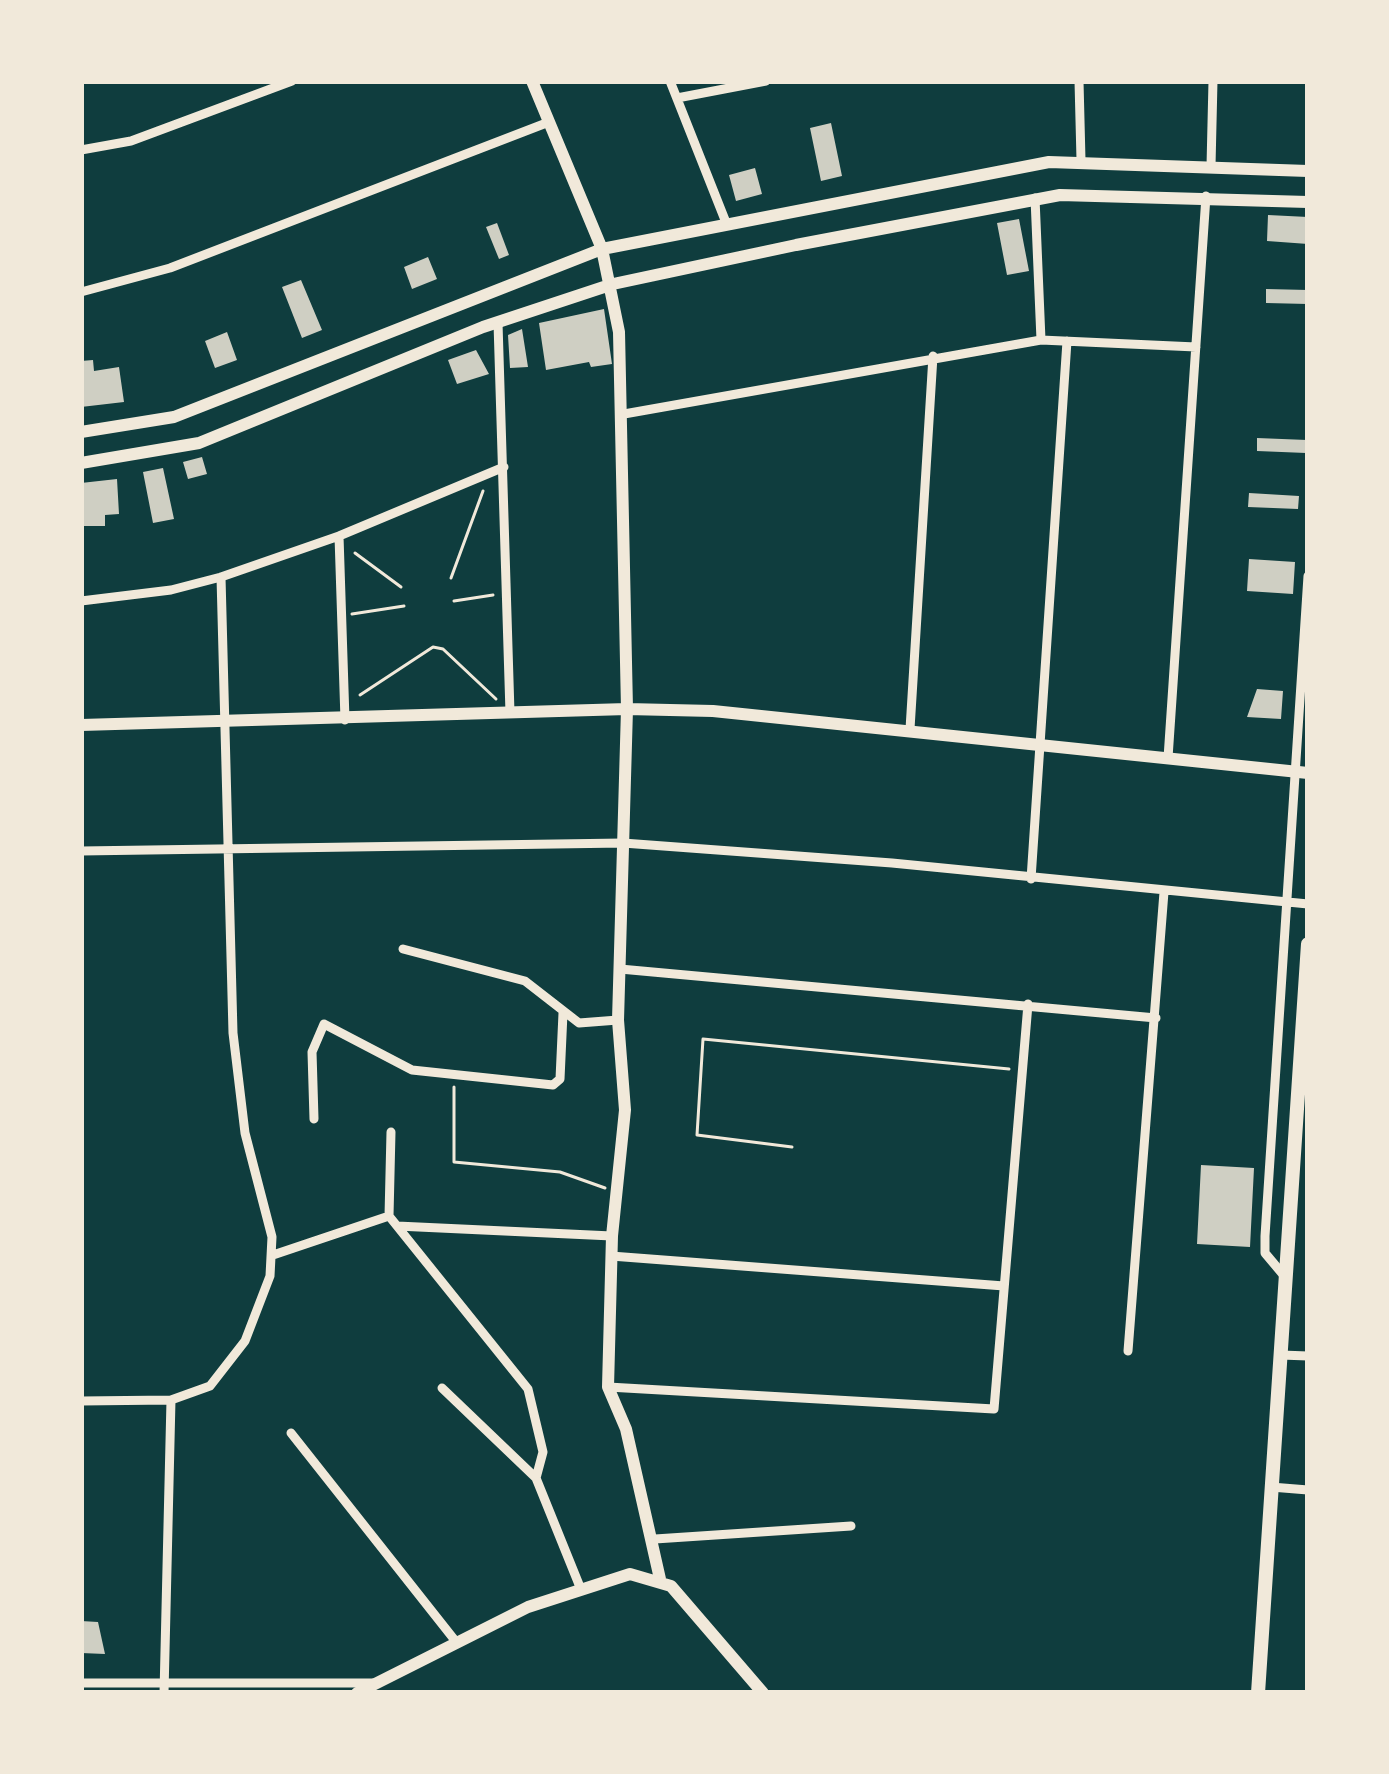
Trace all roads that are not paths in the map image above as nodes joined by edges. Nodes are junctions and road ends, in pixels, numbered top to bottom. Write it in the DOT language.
graph roads {
  1 [pos="248,81"];
  2 [pos="292,81"];
  3 [pos="532,81"];
  4 [pos="670,81"];
  5 [pos="766,81"];
  6 [pos="1079,81"];
  7 [pos="1214,81"];
  8 [pos="254,98"];
  9 [pos="677,98"];
  10 [pos="549,122"];
  11 [pos="81,150"];
  12 [pos="1081,160"];
  13 [pos="1211,166"];
  14 [pos="1308,171"];
  15 [pos="1206,196"];
  16 [pos="1035,199"];
  17 [pos="1308,202"];
  18 [pos="727,225"];
  19 [pos="602,249"];
  20 [pos="614,284"];
  21 [pos="81,292"];
  22 [pos="498,322"];
  23 [pos="1041,340"];
  24 [pos="1067,341"];
  25 [pos="1196,346"];
  26 [pos="933,356"];
  27 [pos="623,414"];
  28 [pos="81,432"];
  29 [pos="81,463"];
  30 [pos="503,467"];
  31 [pos="339,539"];
  32 [pos="1308,575"];
  33 [pos="221,577"];
  34 [pos="81,602"];
  35 [pos="627,709"];
  36 [pos="510,713"];
  37 [pos="224,720"];
  38 [pos="345,720"];
  39 [pos="81,725"];
  40 [pos="910,729"];
  41 [pos="1040,744"];
  42 [pos="1168,758"];
  43 [pos="1302,773"];
  44 [pos="623,843"];
  45 [pos="226,847"];
  46 [pos="81,851"];
  47 [pos="1031,879"];
  48 [pos="1164,892"];
  49 [pos="1287,903"];
  50 [pos="1308,904"];
  51 [pos="1308,944"];
  52 [pos="403,949"];
  53 [pos="620,969"];
  54 [pos="1028,1004"];
  55 [pos="563,1012"];
  56 [pos="1156,1018"];
  57 [pos="618,1020"];
  58 [pos="314,1120"];
  59 [pos="391,1132"];
  60 [pos="389,1216"];
  61 [pos="397,1226"];
  62 [pos="612,1236"];
  63 [pos="273,1255"];
  64 [pos="611,1256"];
  65 [pos="1286,1278"];
  66 [pos="1004,1286"];
  67 [pos="1128,1352"];
  68 [pos="1281,1355"];
  69 [pos="1308,1356"];
  70 [pos="608,1387"];
  71 [pos="442,1388"];
  72 [pos="171,1400"];
  73 [pos="81,1401"];
  74 [pos="291,1433"];
  75 [pos="536,1478"];
  76 [pos="1270,1486"];
  77 [pos="1308,1490"];
  78 [pos="851,1526"];
  79 [pos="655,1539"];
  80 [pos="659,1579"];
  81 [pos="580,1587"];
  82 [pos="457,1643"];
  83 [pos="165,1680"];
  84 [pos="81,1683"];
  85 [pos="379,1683"];
  86 [pos="164,1693"];
  87 [pos="357,1693"];
  88 [pos="763,1693"];
  89 [pos="1258,1693"];
  1 -- 8 [label="street"];
  2 -- 8 [label="street"];
  3 -- 10 [label="street"];
  4 -- 9 [label="street"];
  5 -- 9 [label="street"];
  6 -- 12 [label="street"];
  7 -- 13 [label="street"];
  8 -- 11 [label="street"];
  9 -- 18 [label="street"];
  10 -- 19 [label="street"];
  10 -- 21 [label="street"];
  12 -- 13 [label="street"];
  12 -- 18 [label="street"];
  13 -- 14 [label="street"];
  15 -- 16 [label="street"];
  15 -- 17 [label="street"];
  15 -- 25 [label="street"];
  16 -- 20 [label="street"];
  16 -- 23 [label="street"];
  18 -- 19 [label="street"];
  19 -- 20 [label="street"];
  19 -- 28 [label="street"];
  20 -- 22 [label="street"];
  20 -- 27 [label="street"];
  22 -- 29 [label="street"];
  22 -- 30 [label="street"];
  23 -- 24 [label="street"];
  23 -- 26 [label="street"];
  24 -- 25 [label="street"];
  24 -- 41 [label="street"];
  25 -- 42 [label="street"];
  26 -- 27 [label="street"];
  26 -- 40 [label="street"];
  27 -- 35 [label="street"];
  30 -- 31 [label="street"];
  30 -- 36 [label="street"];
  31 -- 33 [label="street"];
  31 -- 38 [label="street"];
  32 -- 43 [label="street"];
  33 -- 34 [label="street"];
  33 -- 37 [label="street"];
  35 -- 36 [label="street"];
  35 -- 40 [label="street"];
  35 -- 44 [label="street"];
  36 -- 38 [label="street"];
  37 -- 38 [label="street"];
  37 -- 39 [label="street"];
  37 -- 45 [label="street"];
  40 -- 41 [label="street"];
  41 -- 42 [label="street"];
  41 -- 47 [label="street"];
  42 -- 43 [label="street"];
  43 -- 49 [label="street"];
  44 -- 45 [label="street"];
  44 -- 47 [label="street"];
  44 -- 53 [label="street"];
  45 -- 46 [label="street"];
  45 -- 63 [label="street"];
  47 -- 48 [label="street"];
  48 -- 49 [label="street"];
  48 -- 56 [label="street"];
  49 -- 50 [label="street"];
  49 -- 65 [label="street"];
  51 -- 65 [label="main road"];
  52 -- 55 [label="street"];
  53 -- 54 [label="street"];
  53 -- 57 [label="street"];
  54 -- 56 [label="street"];
  54 -- 66 [label="street"];
  55 -- 57 [label="street"];
  55 -- 58 [label="street"];
  56 -- 67 [label="street"];
  57 -- 62 [label="street"];
  59 -- 60 [label="street"];
  60 -- 61 [label="street"];
  60 -- 63 [label="street"];
  61 -- 62 [label="street"];
  61 -- 75 [label="street"];
  62 -- 64 [label="street"];
  63 -- 72 [label="street"];
  64 -- 66 [label="street"];
  64 -- 70 [label="street"];
  65 -- 68 [label="main road"];
  66 -- 70 [label="street"];
  68 -- 69 [label="street"];
  68 -- 76 [label="main road"];
  70 -- 79 [label="street"];
  71 -- 75 [label="street"];
  72 -- 73 [label="street"];
  72 -- 83 [label="street"];
  74 -- 82 [label="street"];
  75 -- 81 [label="street"];
  76 -- 77 [label="street"];
  76 -- 89 [label="main road"];
  78 -- 79 [label="street"];
  79 -- 80 [label="street"];
  80 -- 81 [label="street"];
  80 -- 88 [label="street"];
  81 -- 82 [label="street"];
  82 -- 85 [label="street"];
  83 -- 84 [label="street"];
  83 -- 85 [label="street"];
  83 -- 86 [label="street"];
  85 -- 87 [label="street"];
}
